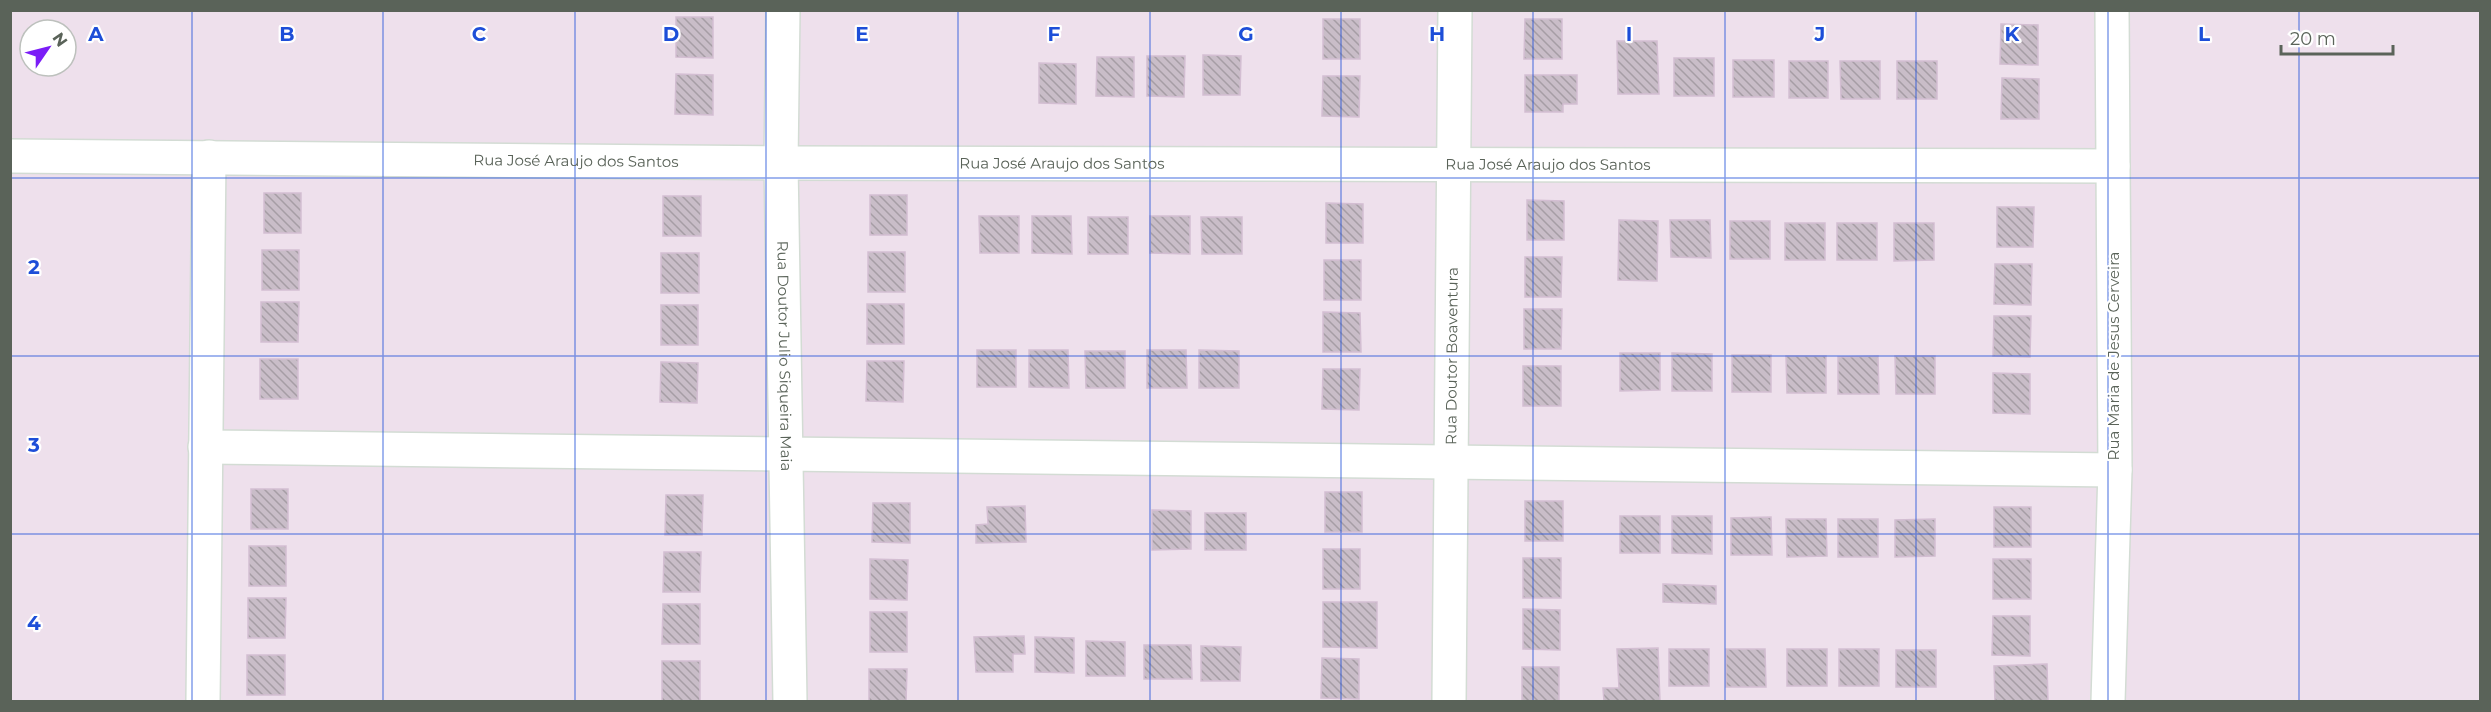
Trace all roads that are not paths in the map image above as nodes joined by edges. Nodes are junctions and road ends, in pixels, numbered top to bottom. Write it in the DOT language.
graph roads {
  1 [pos="783,10"];
  2 [pos="1455,10"];
  3 [pos="2112,10"];
  4 [pos="10,156"];
  5 [pos="209,157"];
  6 [pos="781,163"];
  7 [pos="1453,163"];
  8 [pos="2113,166"];
  9 [pos="205,447"];
  10 [pos="785,457"];
  11 [pos="1451,462"];
  12 [pos="2115,470"];
  13 [pos="203,702"];
  14 [pos="790,702"];
  15 [pos="1449,702"];
  16 [pos="2108,702"];
  1 -- 6 [label="street, Rua Doutor Julio Siqueira Maia"];
  2 -- 7 [label="street, Rua Doutor Boaventura"];
  3 -- 8 [label="street, Rua Maria de Jesus Cerveira"];
  4 -- 5 [label="street, Rua José Araujo dos Santos"];
  5 -- 6 [label="street, Rua José Araujo dos Santos"];
  5 -- 9 [label="street"];
  6 -- 7 [label="street, Rua José Araujo dos Santos"];
  6 -- 10 [label="street, Rua Doutor Julio Siqueira Maia"];
  7 -- 8 [label="street, Rua José Araujo dos Santos"];
  7 -- 11 [label="street, Rua Doutor Boaventura"];
  8 -- 12 [label="street, Rua Maria de Jesus Cerveira"];
  9 -- 10 [label="street"];
  9 -- 13 [label="street"];
  10 -- 11 [label="street"];
  10 -- 14 [label="street, Rua Doutor Julio Siqueira Maia"];
  11 -- 12 [label="street"];
  11 -- 15 [label="street, Rua Doutor Boaventura"];
  12 -- 16 [label="street, Rua Maria de Jesus Cerveira"];
}
